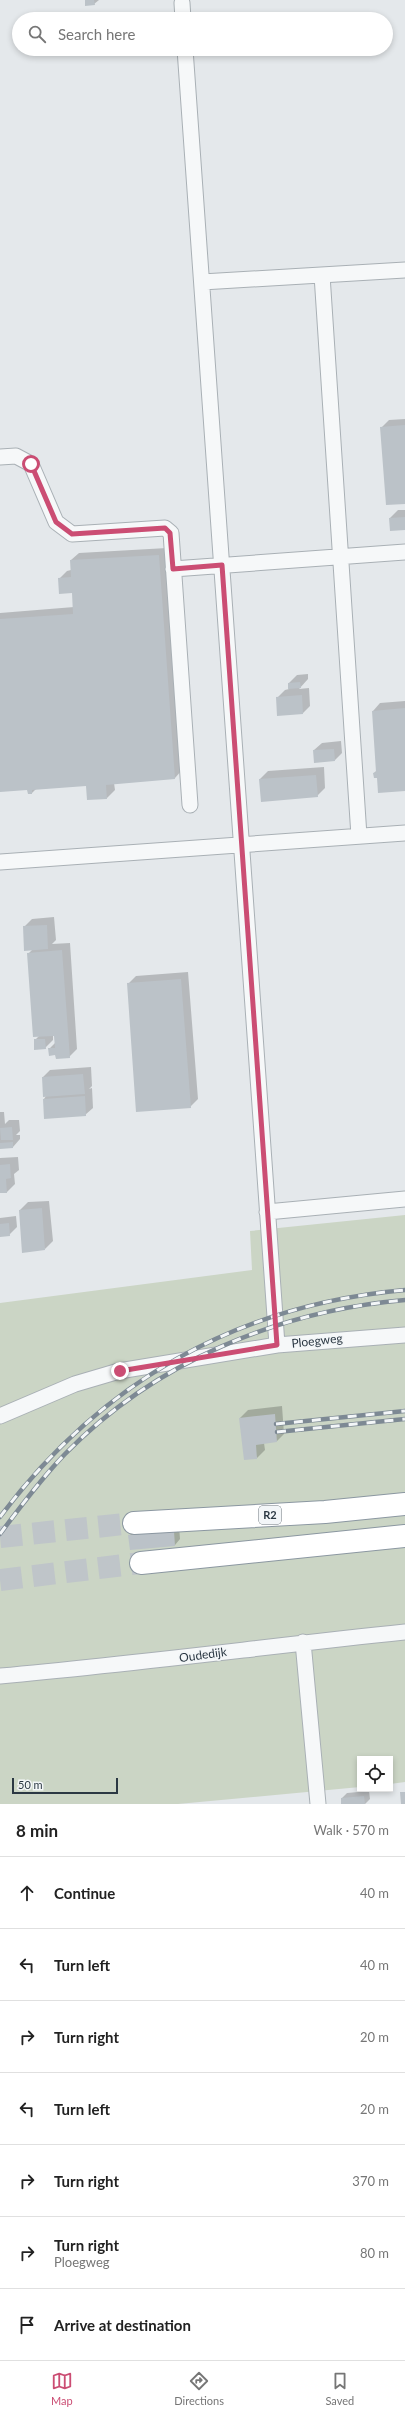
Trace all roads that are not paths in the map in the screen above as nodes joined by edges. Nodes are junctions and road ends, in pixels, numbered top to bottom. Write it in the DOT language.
graph roads {
  1 [pos="182,3"];
  2 [pos="183,12"];
  3 [pos="186,56"];
  4 [pos="405,270"];
  5 [pos="322,275"];
  6 [pos="202,282"];
  7 [pos="0,457"];
  8 [pos="405,552"];
  9 [pos="340,557"];
  10 [pos="222,565"];
  11 [pos="173,569"];
  12 [pos="190,805"];
  13 [pos="405,833"];
  14 [pos="358,836"];
  15 [pos="241,845"];
  16 [pos="0,862"];
  17 [pos="405,1199"];
  18 [pos="267,1212"];
  19 [pos="405,1335"];
  20 [pos="277,1345"];
  21 [pos="0,1416"];
  22 [pos="405,1504"];
  23 [pos="134,1523"];
  24 [pos="405,1536"];
  25 [pos="141,1563"];
  26 [pos="405,1632"];
  27 [pos="303,1642"];
  28 [pos="0,1676"];
  29 [pos="318,1804"];
  1 -- 2 [label="street"];
  3 -- 6 [label="street"];
  4 -- 5 [label="street"];
  5 -- 6 [label="street"];
  5 -- 9 [label="street"];
  6 -- 10 [label="street"];
  7 -- 11 [label="street"];
  8 -- 9 [label="street"];
  9 -- 10 [label="street"];
  9 -- 14 [label="street"];
  10 -- 11 [label="street"];
  10 -- 15 [label="street"];
  11 -- 12 [label="street"];
  13 -- 14 [label="street"];
  14 -- 15 [label="street"];
  15 -- 16 [label="street"];
  15 -- 18 [label="street"];
  17 -- 18 [label="street"];
  18 -- 20 [label="street"];
  19 -- 20 [label="street, Ploegweg"];
  20 -- 21 [label="street, Ploegweg"];
  22 -- 23 [label="highway, R2"];
  24 -- 25 [label="highway"];
  26 -- 27 [label="street, Oudedijk"];
  27 -- 28 [label="street, Oudedijk"];
  27 -- 29 [label="street"];
}
